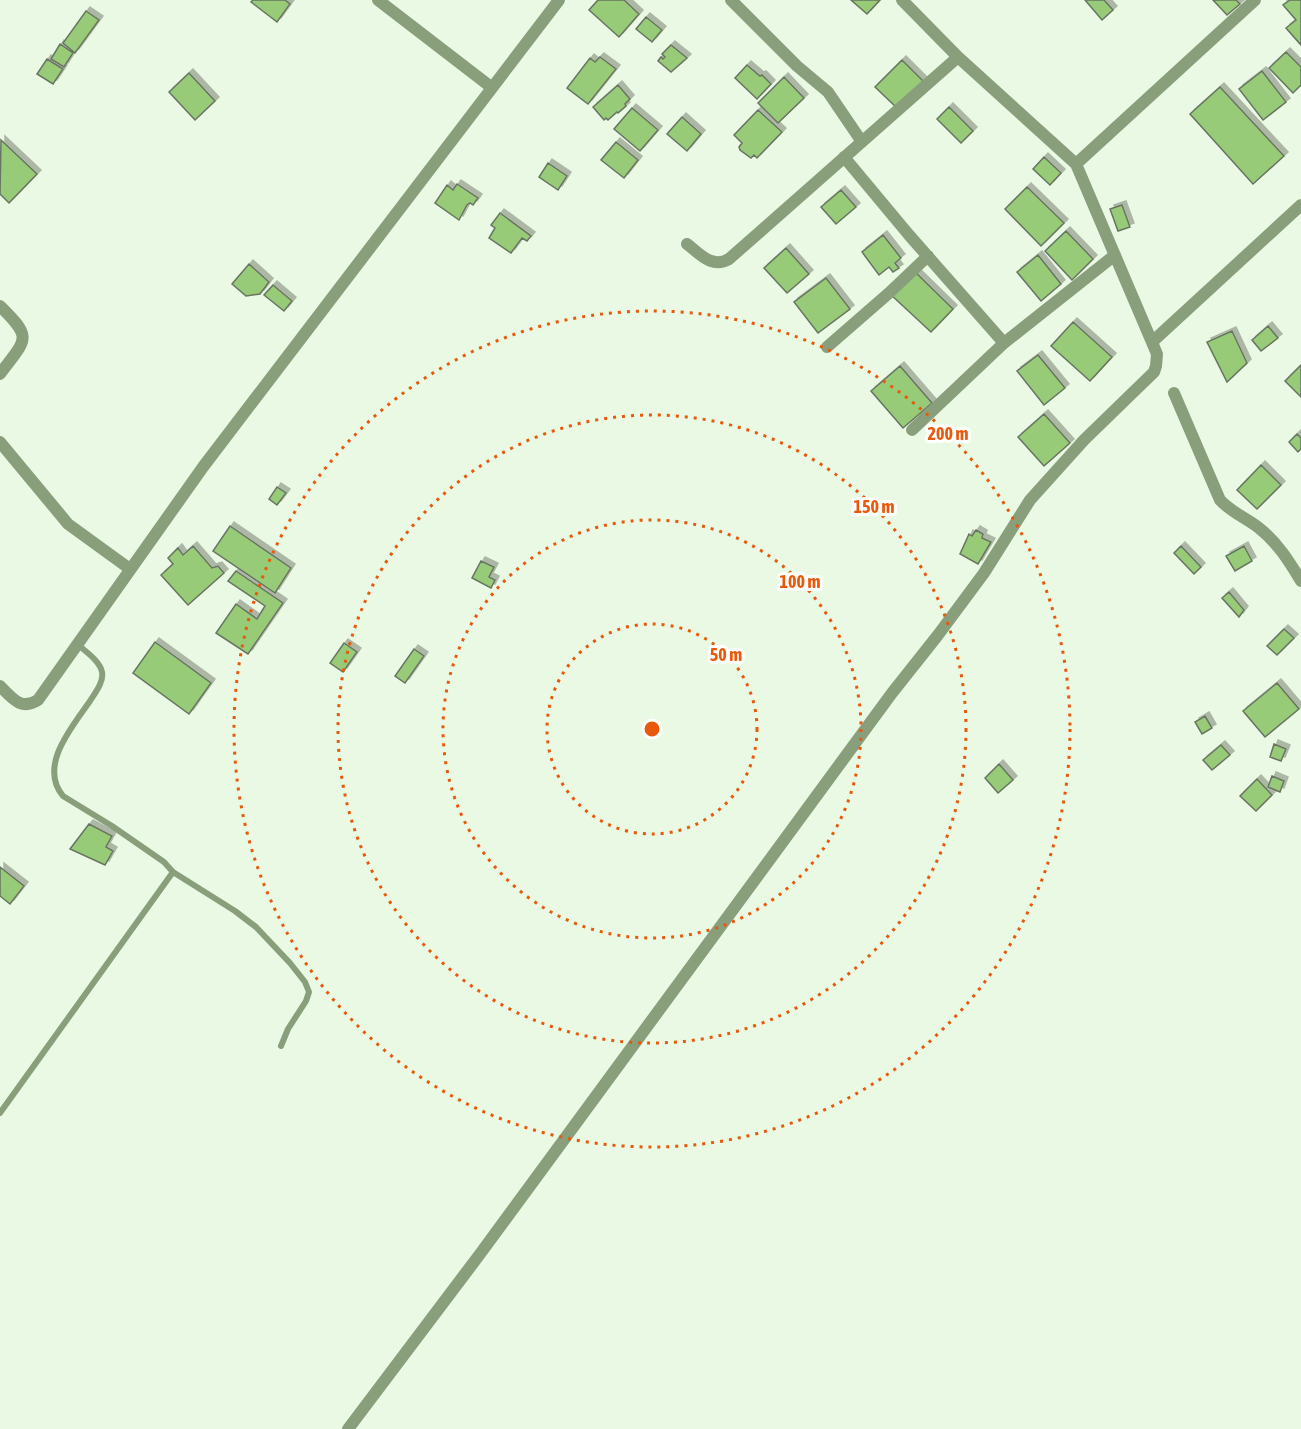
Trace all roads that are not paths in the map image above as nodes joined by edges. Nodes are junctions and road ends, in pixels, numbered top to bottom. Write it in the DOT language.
graph roads {
  1 [pos="378,0"];
  2 [pos="559,0"];
  3 [pos="731,0"];
  4 [pos="902,0"];
  5 [pos="1255,0"];
  6 [pos="958,57"];
  7 [pos="491,87"];
  8 [pos="862,142"];
  9 [pos="844,157"];
  10 [pos="1077,164"];
  11 [pos="1301,205"];
  12 [pos="687,244"];
  13 [pos="928,255"];
  14 [pos="1115,255"];
  15 [pos="0,306"];
  16 [pos="1152,342"];
  17 [pos="1004,344"];
  18 [pos="827,346"];
  19 [pos="0,374"];
  20 [pos="1174,393"];
  21 [pos="912,430"];
  22 [pos="0,442"];
  23 [pos="130,569"];
  24 [pos="1301,580"];
  25 [pos="76,644"];
  26 [pos="0,686"];
  27 [pos="173,872"];
  28 [pos="281,1046"];
  29 [pos="0,1113"];
  30 [pos="348,1429"];
  1 -- 7 [label="street"];
  2 -- 7 [label="street"];
  3 -- 8 [label="street"];
  4 -- 6 [label="street"];
  5 -- 10 [label="street"];
  6 -- 8 [label="street"];
  6 -- 10 [label="street"];
  7 -- 23 [label="street"];
  8 -- 9 [label="street"];
  9 -- 12 [label="street"];
  9 -- 13 [label="street"];
  10 -- 14 [label="street"];
  11 -- 16 [label="street"];
  13 -- 17 [label="street"];
  13 -- 18 [label="street"];
  14 -- 16 [label="street"];
  14 -- 17 [label="street"];
  15 -- 19 [label="street"];
  16 -- 30 [label="street"];
  17 -- 21 [label="street"];
  20 -- 24 [label="street"];
  22 -- 23 [label="street"];
  23 -- 25 [label="street"];
  25 -- 26 [label="street"];
  25 -- 27 [label="lane"];
  27 -- 28 [label="lane"];
  27 -- 29 [label="lane"];
}
